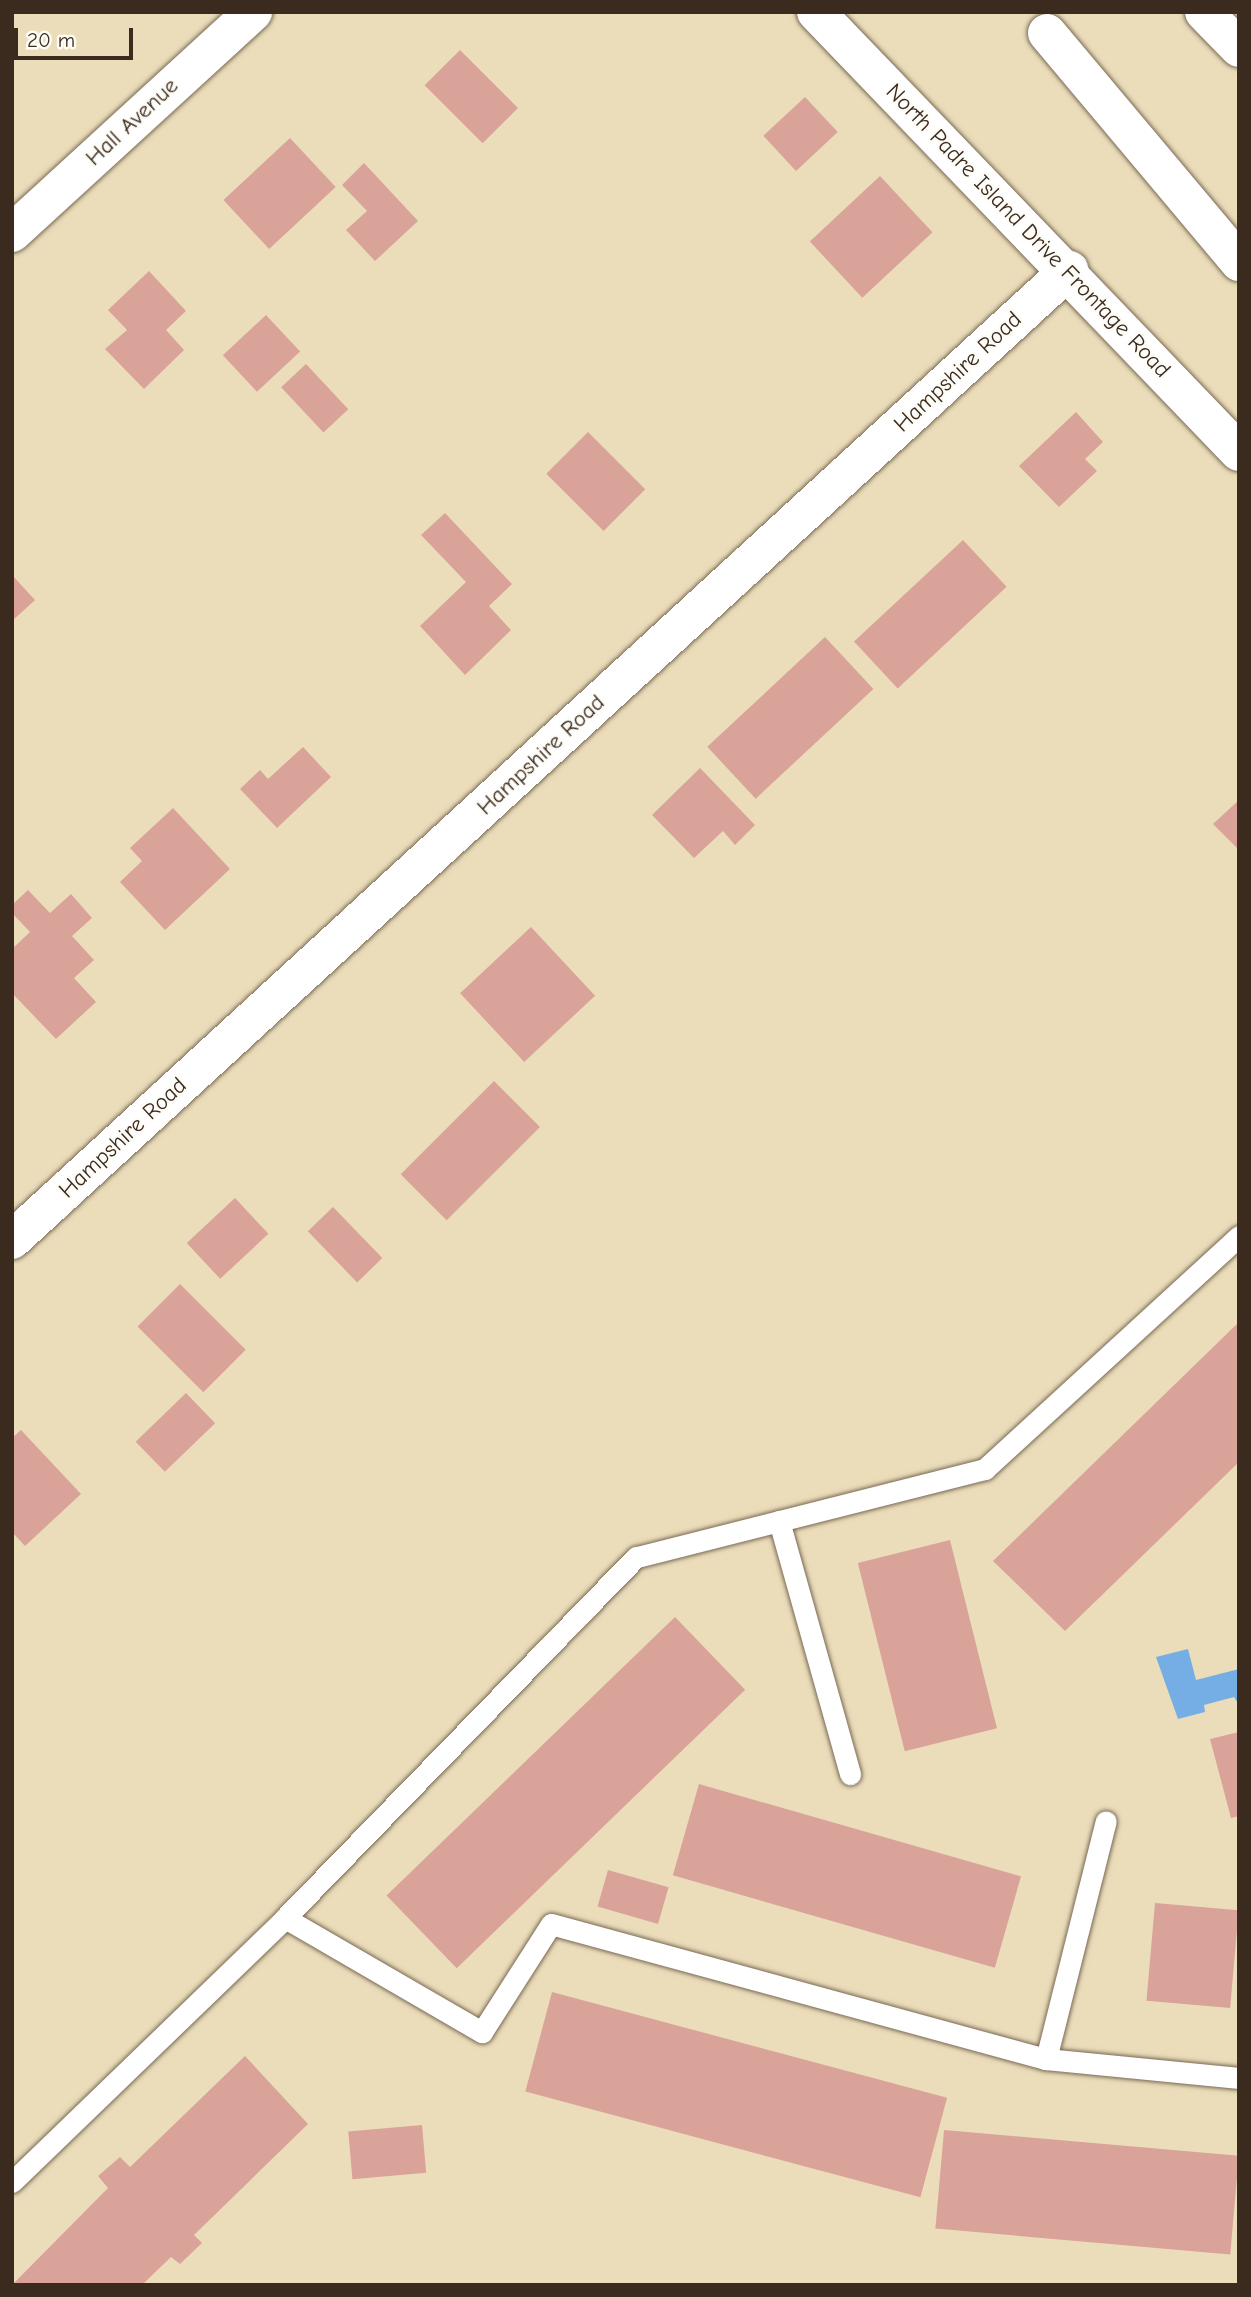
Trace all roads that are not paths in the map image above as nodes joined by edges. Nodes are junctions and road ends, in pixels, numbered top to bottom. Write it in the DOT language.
graph roads {
  1 [pos="253,12"];
  2 [pos="816,12"];
  3 [pos="1037,23"];
  4 [pos="1239,223"];
  5 [pos="12,233"];
  6 [pos="1239,262"];
  7 [pos="1069,270"];
  8 [pos="1239,452"];
  9 [pos="1239,1236"];
  10 [pos="12,1240"];
  11 [pos="779,1521"];
  12 [pos="850,1774"];
  13 [pos="1106,1821"];
  14 [pos="285,1918"];
  15 [pos="1046,2059"];
  16 [pos="1239,2078"];
  17 [pos="12,2182"];
  1 -- 5 [label="main road, Hall Avenue"];
  2 -- 7 [label="main road, North Padre Island Drive Frontage Road"];
  3 -- 4 [label="main road"];
  3 -- 6 [label="main road"];
  7 -- 8 [label="main road, North Padre Island Drive Frontage Road"];
  7 -- 10 [label="main road, Hampshire Road"];
  9 -- 11 [label="lane"];
  11 -- 12 [label="lane"];
  11 -- 14 [label="lane"];
  13 -- 15 [label="lane"];
  14 -- 15 [label="lane"];
  14 -- 17 [label="lane"];
  15 -- 16 [label="lane"];
}
